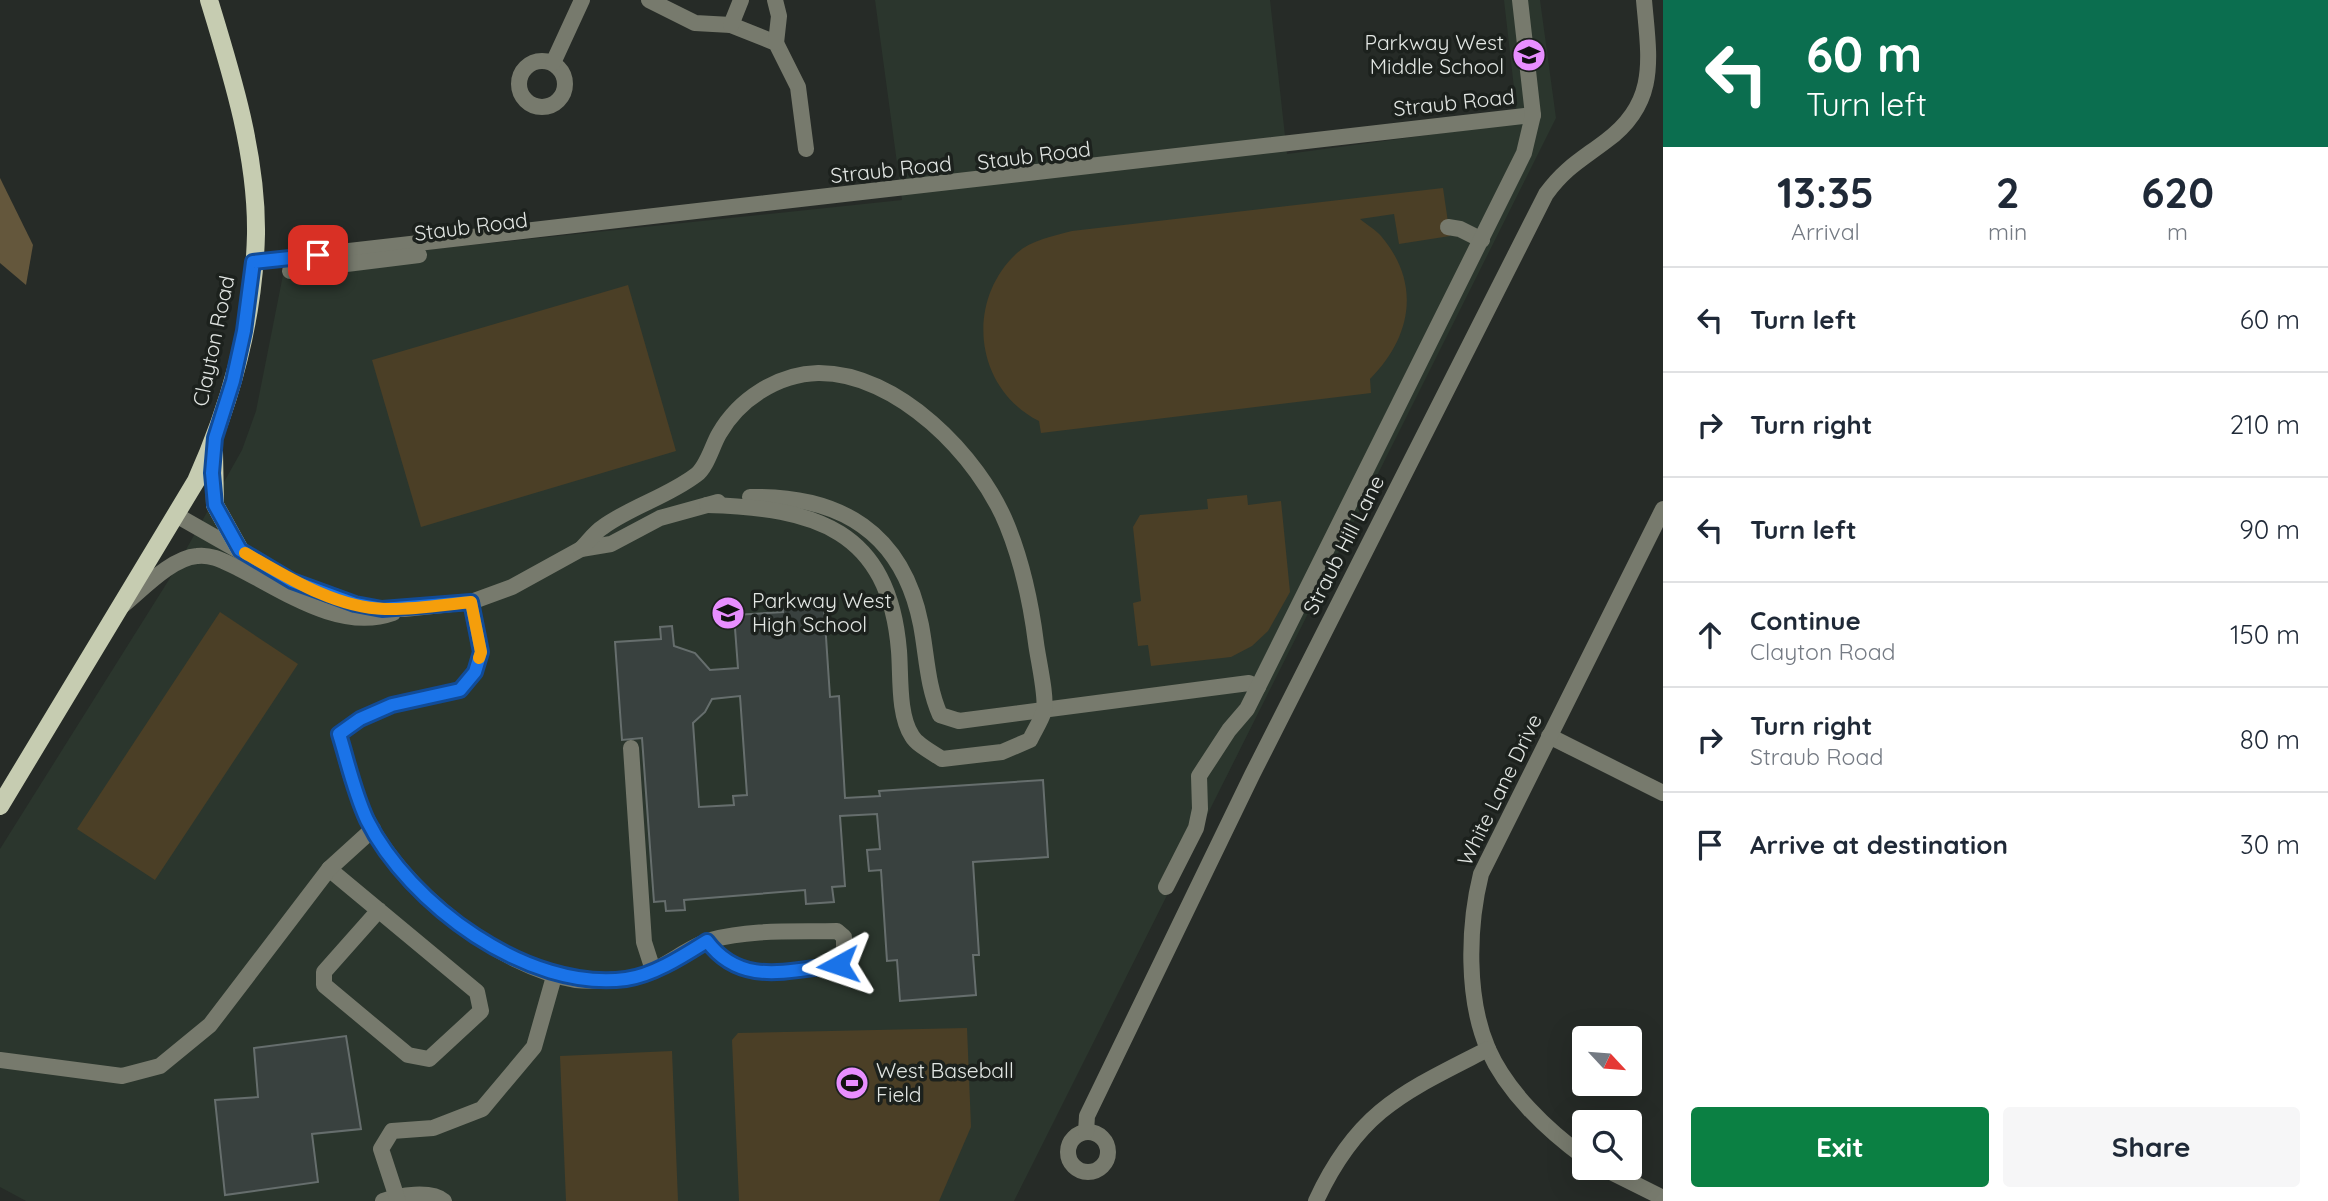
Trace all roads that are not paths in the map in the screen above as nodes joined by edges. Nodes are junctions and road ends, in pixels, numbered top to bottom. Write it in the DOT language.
graph roads {
  1 [pos="209,0"];
  2 [pos="582,0"];
  3 [pos="649,0"];
  4 [pos="741,0"];
  5 [pos="775,0"];
  6 [pos="1520,0"];
  7 [pos="1644,0"];
  8 [pos="731,25"];
  9 [pos="776,43"];
  10 [pos="553,63"];
  11 [pos="1533,115"];
  12 [pos="806,149"];
  13 [pos="1448,227"];
  14 [pos="1482,240"];
  15 [pos="253,262"];
  16 [pos="290,271"];
  17 [pos="215,438"];
  18 [pos="707,505"];
  19 [pos="1663,509"];
  20 [pos="177,515"];
  21 [pos="240,550"];
  22 [pos="582,550"];
  23 [pos="471,602"];
  24 [pos="122,606"];
  25 [pos="404,609"];
  26 [pos="1258,687"];
  27 [pos="1044,709"];
  28 [pos="1549,736"];
  29 [pos="631,748"];
  30 [pos="1663,793"];
  31 [pos="0,806"];
  32 [pos="373,829"];
  33 [pos="329,869"];
  34 [pos="1166,887"];
  35 [pos="379,911"];
  36 [pos="707,941"];
  37 [pos="653,970"];
  38 [pos="555,973"];
  39 [pos="1488,1049"];
  40 [pos="0,1060"];
  41 [pos="1086,1132"];
  42 [pos="1572,1148"];
  43 [pos="1627,1180"];
  44 [pos="1663,1198"];
  45 [pos="392,1199"];
  46 [pos="444,1201"];
  47 [pos="1316,1201"];
  1 -- 15 [label="main road, Clayton Road"];
  2 -- 10 [label="street"];
  3 -- 8 [label="street"];
  4 -- 8 [label="street"];
  5 -- 9 [label="street"];
  6 -- 11 [label="street"];
  7 -- 41 [label="street, Straub Hill Lane"];
  8 -- 9 [label="street"];
  9 -- 12 [label="street"];
  11 -- 14 [label="street"];
  11 -- 15 [label="street, Straub Road"];
  11 -- 16 [label="street, Staub Road"];
  13 -- 14 [label="street"];
  14 -- 26 [label="street"];
  15 -- 17 [label="main road, Clayton Road"];
  17 -- 20 [label="main road, Clayton Road"];
  17 -- 21 [label="main road"];
  18 -- 22 [label="street"];
  18 -- 27 [label="street"];
  18 -- 27 [label="street"];
  19 -- 28 [label="street, White Lane Drive"];
  20 -- 21 [label="street"];
  20 -- 24 [label="main road, Clayton Road"];
  21 -- 25 [label="street"];
  22 -- 23 [label="street"];
  22 -- 27 [label="street"];
  23 -- 25 [label="street"];
  23 -- 32 [label="street"];
  24 -- 25 [label="street"];
  24 -- 31 [label="main road, Clayton Road"];
  26 -- 27 [label="street"];
  26 -- 34 [label="street"];
  28 -- 30 [label="street"];
  28 -- 39 [label="street, White Lane Drive"];
  29 -- 37 [label="street"];
  32 -- 33 [label="street"];
  32 -- 38 [label="street"];
  33 -- 35 [label="street"];
  33 -- 40 [label="street"];
  35 -- 35 [label="street"];
  36 -- 36 [label="street"];
  36 -- 37 [label="street"];
  37 -- 38 [label="street"];
  38 -- 45 [label="street"];
  39 -- 42 [label="street, White Lane Drive"];
  39 -- 47 [label="street"];
  43 -- 44 [label="street"];
  45 -- 46 [label="street"];
}
